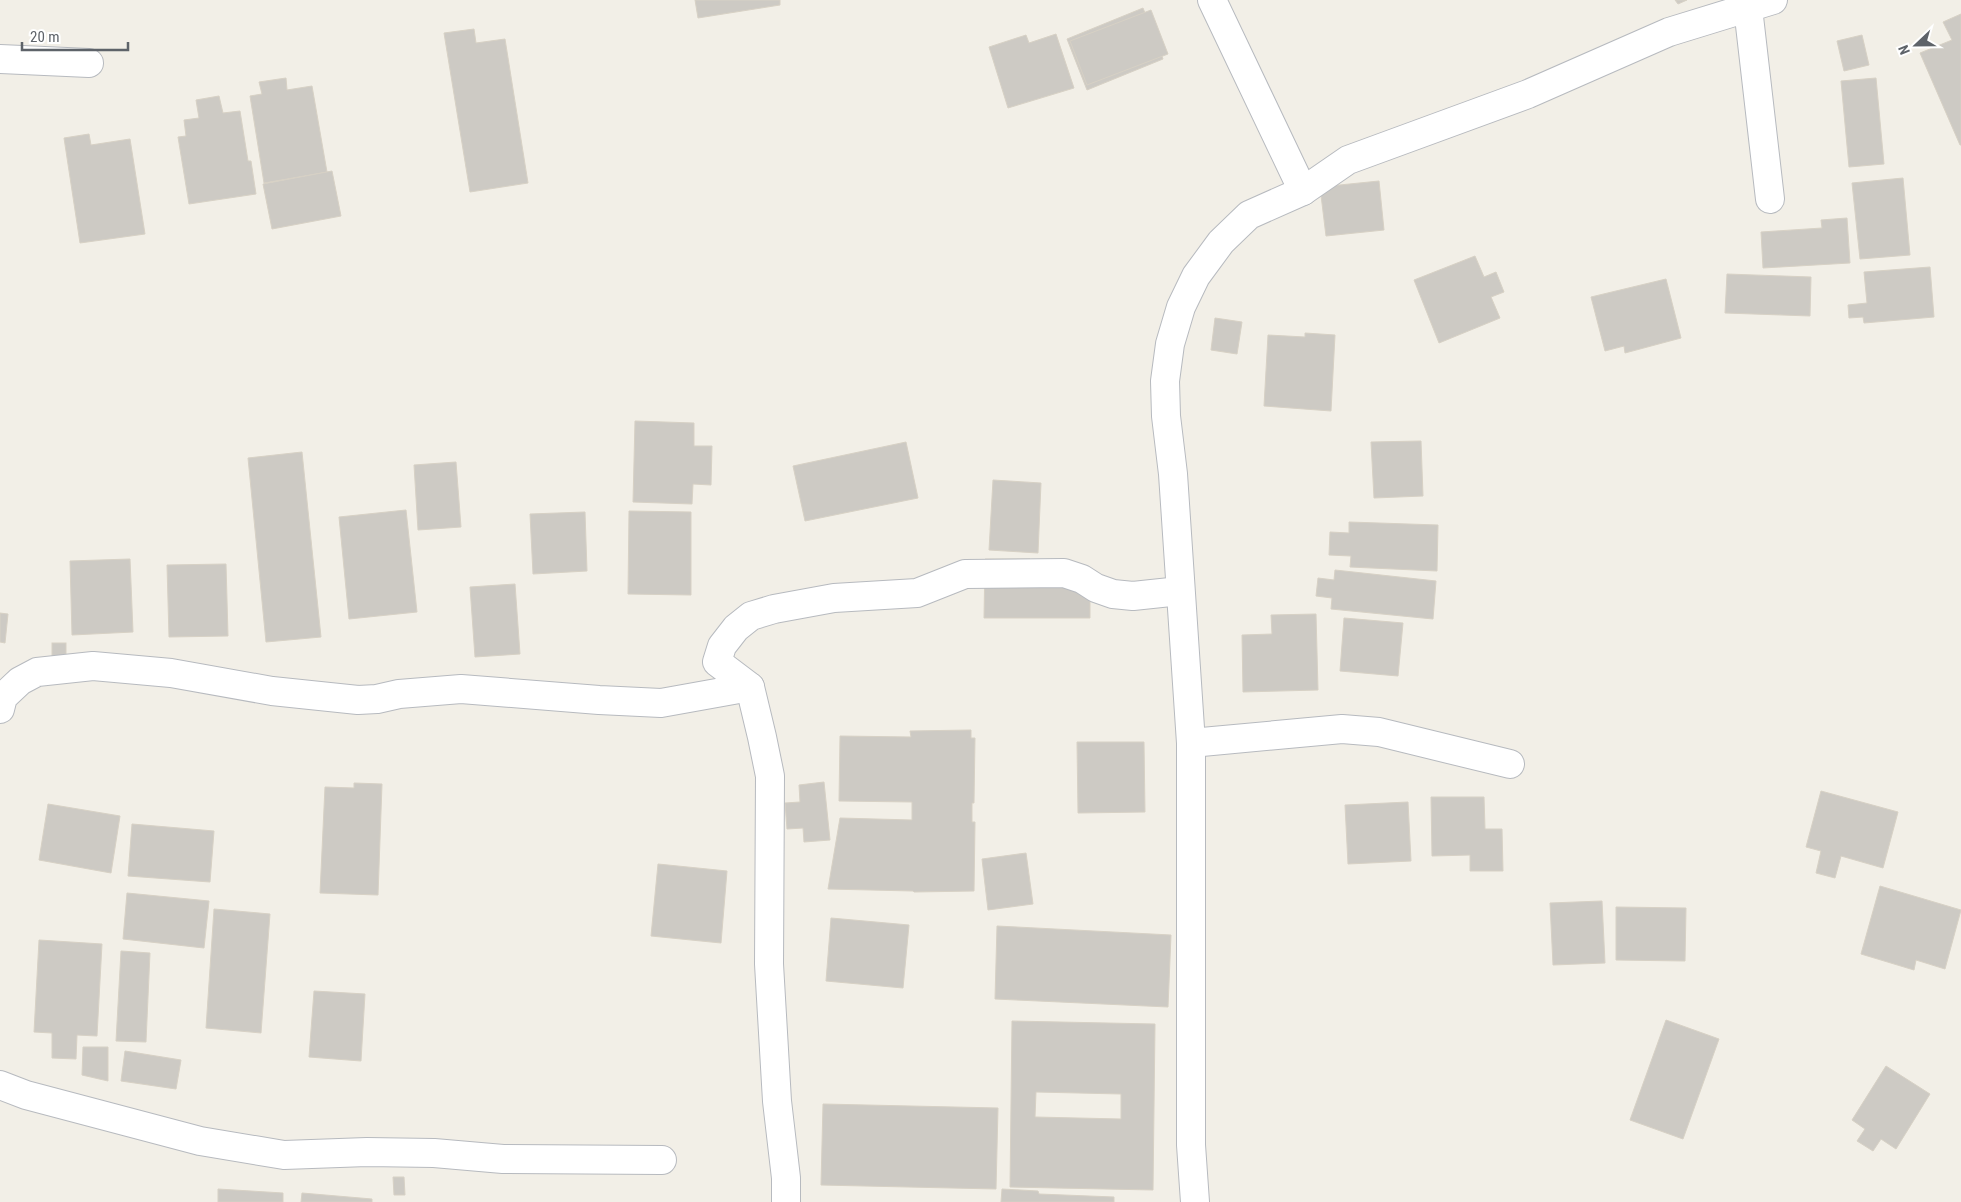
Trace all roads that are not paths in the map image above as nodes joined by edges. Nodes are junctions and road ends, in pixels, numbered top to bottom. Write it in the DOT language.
graph roads {
  1 [pos="1212,0"];
  2 [pos="1760,4"];
  3 [pos="0,59"];
  4 [pos="90,63"];
  5 [pos="1302,191"];
  6 [pos="1770,199"];
  7 [pos="1180,591"];
  8 [pos="750,687"];
  9 [pos="0,709"];
  10 [pos="1192,744"];
  11 [pos="1510,764"];
  12 [pos="0,1084"];
  13 [pos="662,1160"];
  14 [pos="786,1202"];
  15 [pos="1195,1202"];
  1 -- 5 [label="street"];
  2 -- 5 [label="street"];
  2 -- 6 [label="street"];
  3 -- 4 [label="street"];
  5 -- 7 [label="street"];
  7 -- 8 [label="street"];
  7 -- 10 [label="street"];
  8 -- 9 [label="street"];
  8 -- 14 [label="street"];
  10 -- 11 [label="street"];
  10 -- 15 [label="street"];
  12 -- 13 [label="street"];
}
